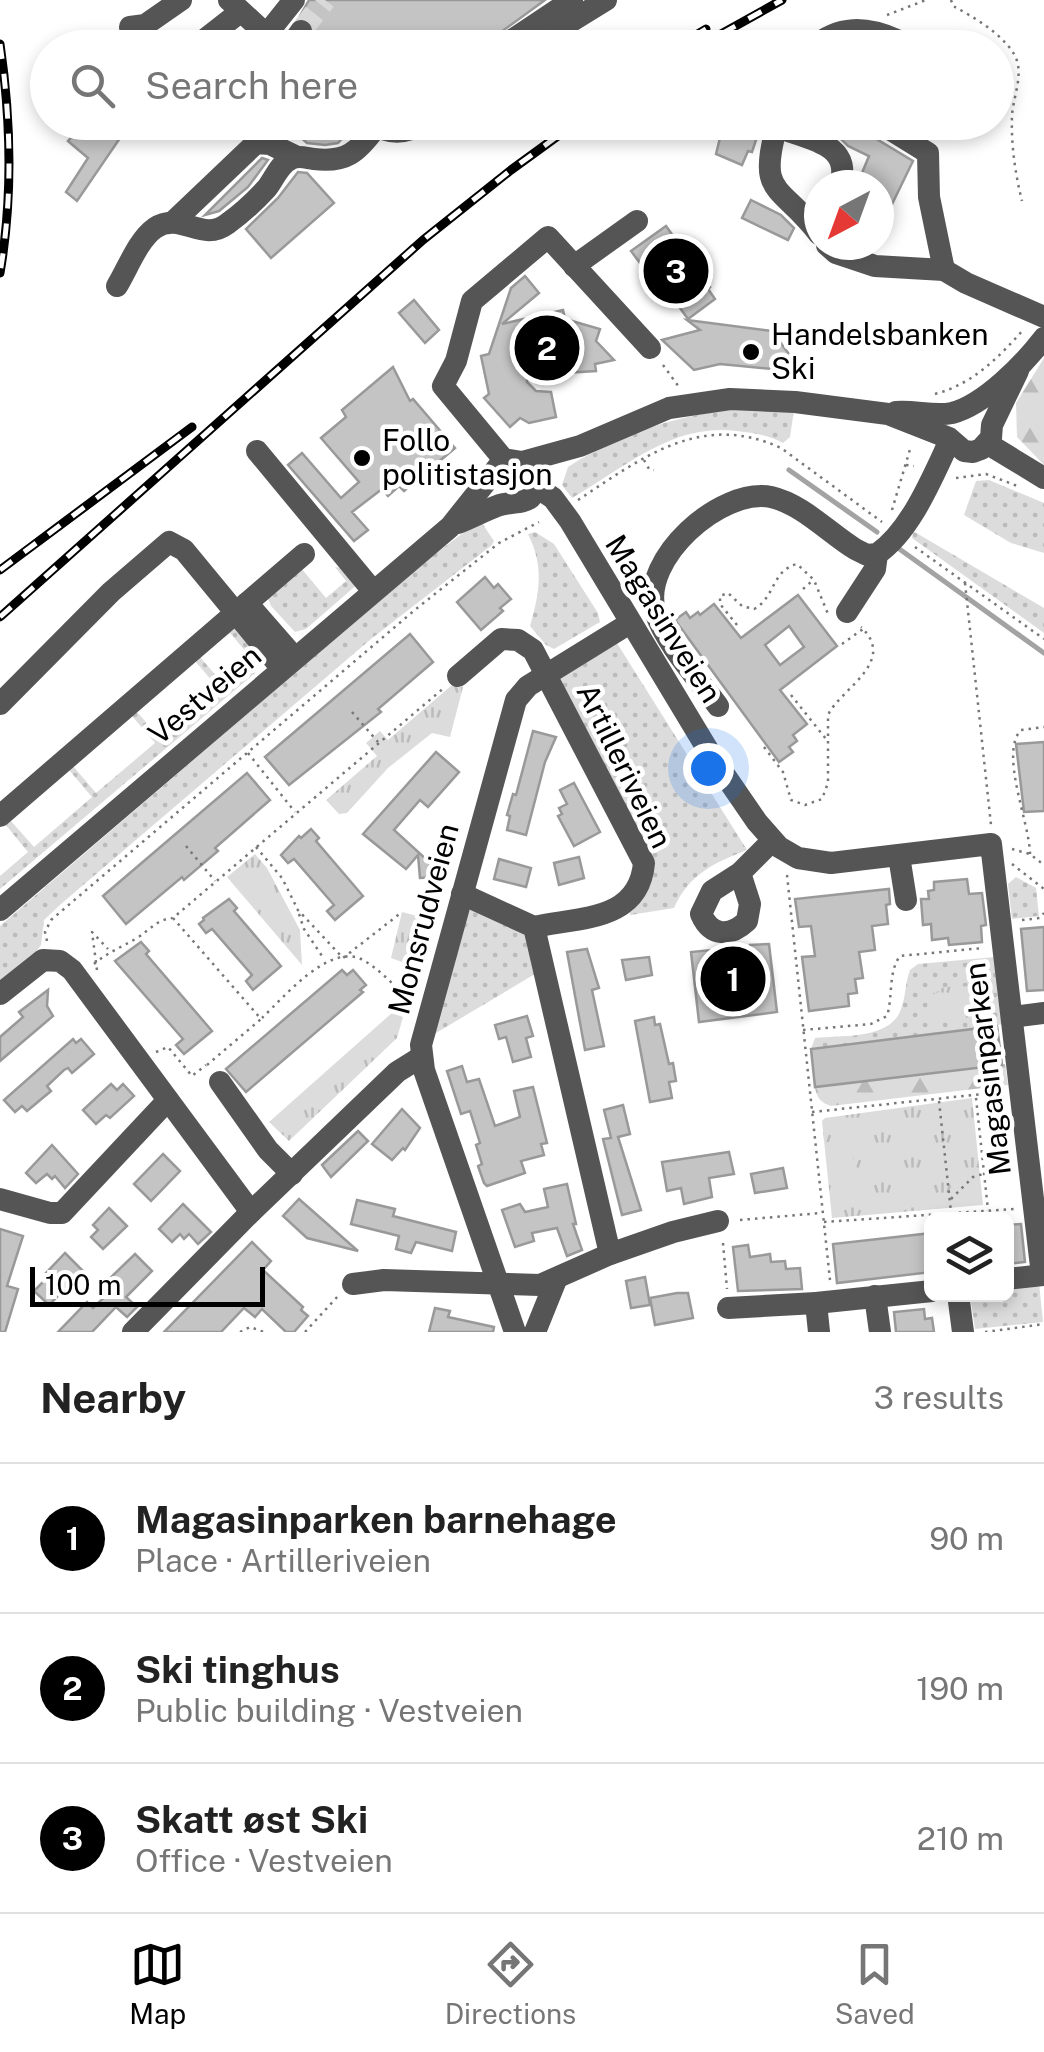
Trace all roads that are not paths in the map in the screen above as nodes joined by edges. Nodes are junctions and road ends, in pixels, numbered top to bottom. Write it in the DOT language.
graph roads {
  1 [pos="182,0"];
  2 [pos="294,0"];
  3 [pos="572,0"];
  4 [pos="606,0"];
  5 [pos="235,6"];
  6 [pos="130,26"];
  7 [pos="212,30"];
  8 [pos="261,30"];
  9 [pos="279,30"];
  10 [pos="527,30"];
  11 [pos="557,30"];
  12 [pos="366,140"];
  13 [pos="773,140"];
  14 [pos="811,140"];
  15 [pos="907,140"];
  16 [pos="295,156"];
  17 [pos="844,170"];
  18 [pos="804,215"];
  19 [pos="637,221"];
  20 [pos="173,222"];
  21 [pos="857,260"];
  22 [pos="574,266"];
  23 [pos="944,270"];
  24 [pos="117,286"];
  25 [pos="1040,315"];
  26 [pos="1044,338"];
  27 [pos="650,348"];
  28 [pos="1018,371"];
  29 [pos="960,409"];
  30 [pos="888,414"];
  31 [pos="969,440"];
  32 [pos="580,446"];
  33 [pos="257,451"];
  34 [pos="506,467"];
  35 [pos="1036,485"];
  36 [pos="525,494"];
  37 [pos="450,526"];
  38 [pos="304,554"];
  39 [pos="877,554"];
  40 [pos="373,592"];
  41 [pos="242,607"];
  42 [pos="849,621"];
  43 [pos="630,623"];
  44 [pos="288,664"];
  45 [pos="546,675"];
  46 [pos="458,676"];
  47 [pos="0,704"];
  48 [pos="718,706"];
  49 [pos="0,816"];
  50 [pos="782,848"];
  51 [pos="900,856"];
  52 [pos="740,873"];
  53 [pos="462,894"];
  54 [pos="906,900"];
  55 [pos="0,910"];
  56 [pos="534,927"];
  57 [pos="0,994"];
  58 [pos="1044,1013"];
  59 [pos="1012,1016"];
  60 [pos="420,1057"];
  61 [pos="213,1073"];
  62 [pos="168,1100"];
  63 [pos="292,1174"];
  64 [pos="0,1199"];
  65 [pos="250,1212"];
  66 [pos="1039,1220"];
  67 [pos="720,1221"];
  68 [pos="610,1254"];
  69 [pos="1043,1275"];
  70 [pos="1014,1278"];
  71 [pos="556,1280"];
  72 [pos="353,1284"];
  73 [pos="498,1284"];
  74 [pos="924,1291"];
  75 [pos="875,1296"];
  76 [pos="824,1302"];
  77 [pos="959,1302"];
  78 [pos="728,1308"];
  79 [pos="145,1328"];
  80 [pos="515,1332"];
  81 [pos="535,1332"];
  82 [pos="819,1332"];
  83 [pos="880,1332"];
  84 [pos="963,1332"];
  1 -- 6 [label="street"];
  2 -- 9 [label="street"];
  3 -- 10 [label="street"];
  4 -- 11 [label="street"];
  5 -- 7 [label="street"];
  5 -- 8 [label="street"];
  12 -- 16 [label="street"];
  13 -- 18 [label="street"];
  14 -- 17 [label="street"];
  15 -- 23 [label="street"];
  16 -- 20 [label="street"];
  16 -- 20 [label="street"];
  19 -- 22 [label="street"];
  20 -- 24 [label="street"];
  21 -- 23 [label="street"];
  22 -- 27 [label="street"];
  22 -- 34 [label="street"];
  23 -- 25 [label="street"];
  26 -- 28 [label="street"];
  28 -- 29 [label="street"];
  28 -- 31 [label="street"];
  29 -- 30 [label="street, Vestveien"];
  29 -- 31 [label="street"];
  29 -- 31 [label="street"];
  30 -- 31 [label="street, Vestveien"];
  30 -- 32 [label="street, Vestveien"];
  31 -- 35 [label="street"];
  31 -- 39 [label="street"];
  32 -- 34 [label="street, Vestveien"];
  32 -- 36 [label="street, Vestveien"];
  33 -- 40 [label="street"];
  34 -- 36 [label="street"];
  34 -- 36 [label="street"];
  34 -- 37 [label="street, Vestveien"];
  36 -- 37 [label="street, Vestveien"];
  36 -- 43 [label="street, Magasinveien"];
  37 -- 40 [label="street, Vestveien"];
  38 -- 41 [label="street"];
  39 -- 42 [label="street"];
  39 -- 48 [label="street"];
  40 -- 44 [label="street, Vestveien"];
  41 -- 44 [label="street"];
  41 -- 47 [label="street"];
  41 -- 49 [label="street"];
  43 -- 45 [label="street, Monsrudveien"];
  43 -- 50 [label="street, Magasinveien"];
  44 -- 55 [label="street, Vestveien"];
  45 -- 46 [label="street"];
  45 -- 53 [label="street, Monsrudveien"];
  45 -- 56 [label="street, Artilleriveien"];
  50 -- 51 [label="street"];
  50 -- 52 [label="street"];
  51 -- 54 [label="street"];
  51 -- 59 [label="street, Magasinparken"];
  53 -- 56 [label="street"];
  53 -- 60 [label="street, Monsrudveien"];
  56 -- 68 [label="street"];
  57 -- 62 [label="street"];
  58 -- 59 [label="street"];
  59 -- 66 [label="street, Magasinparken"];
  60 -- 63 [label="street"];
  60 -- 73 [label="street, Monsrudveien"];
  61 -- 63 [label="street"];
  62 -- 64 [label="street"];
  62 -- 65 [label="street"];
  63 -- 65 [label="street"];
  65 -- 79 [label="street"];
  66 -- 69 [label="street, Magasinparken"];
  67 -- 68 [label="street"];
  68 -- 71 [label="street"];
  69 -- 70 [label="street, Magasinparken"];
  71 -- 73 [label="street"];
  71 -- 81 [label="street"];
  72 -- 73 [label="street"];
  73 -- 80 [label="street, Monsrudveien"];
  74 -- 75 [label="street"];
  75 -- 76 [label="street"];
  75 -- 83 [label="street"];
  76 -- 78 [label="street"];
  76 -- 82 [label="street"];
  77 -- 84 [label="street"];
}
